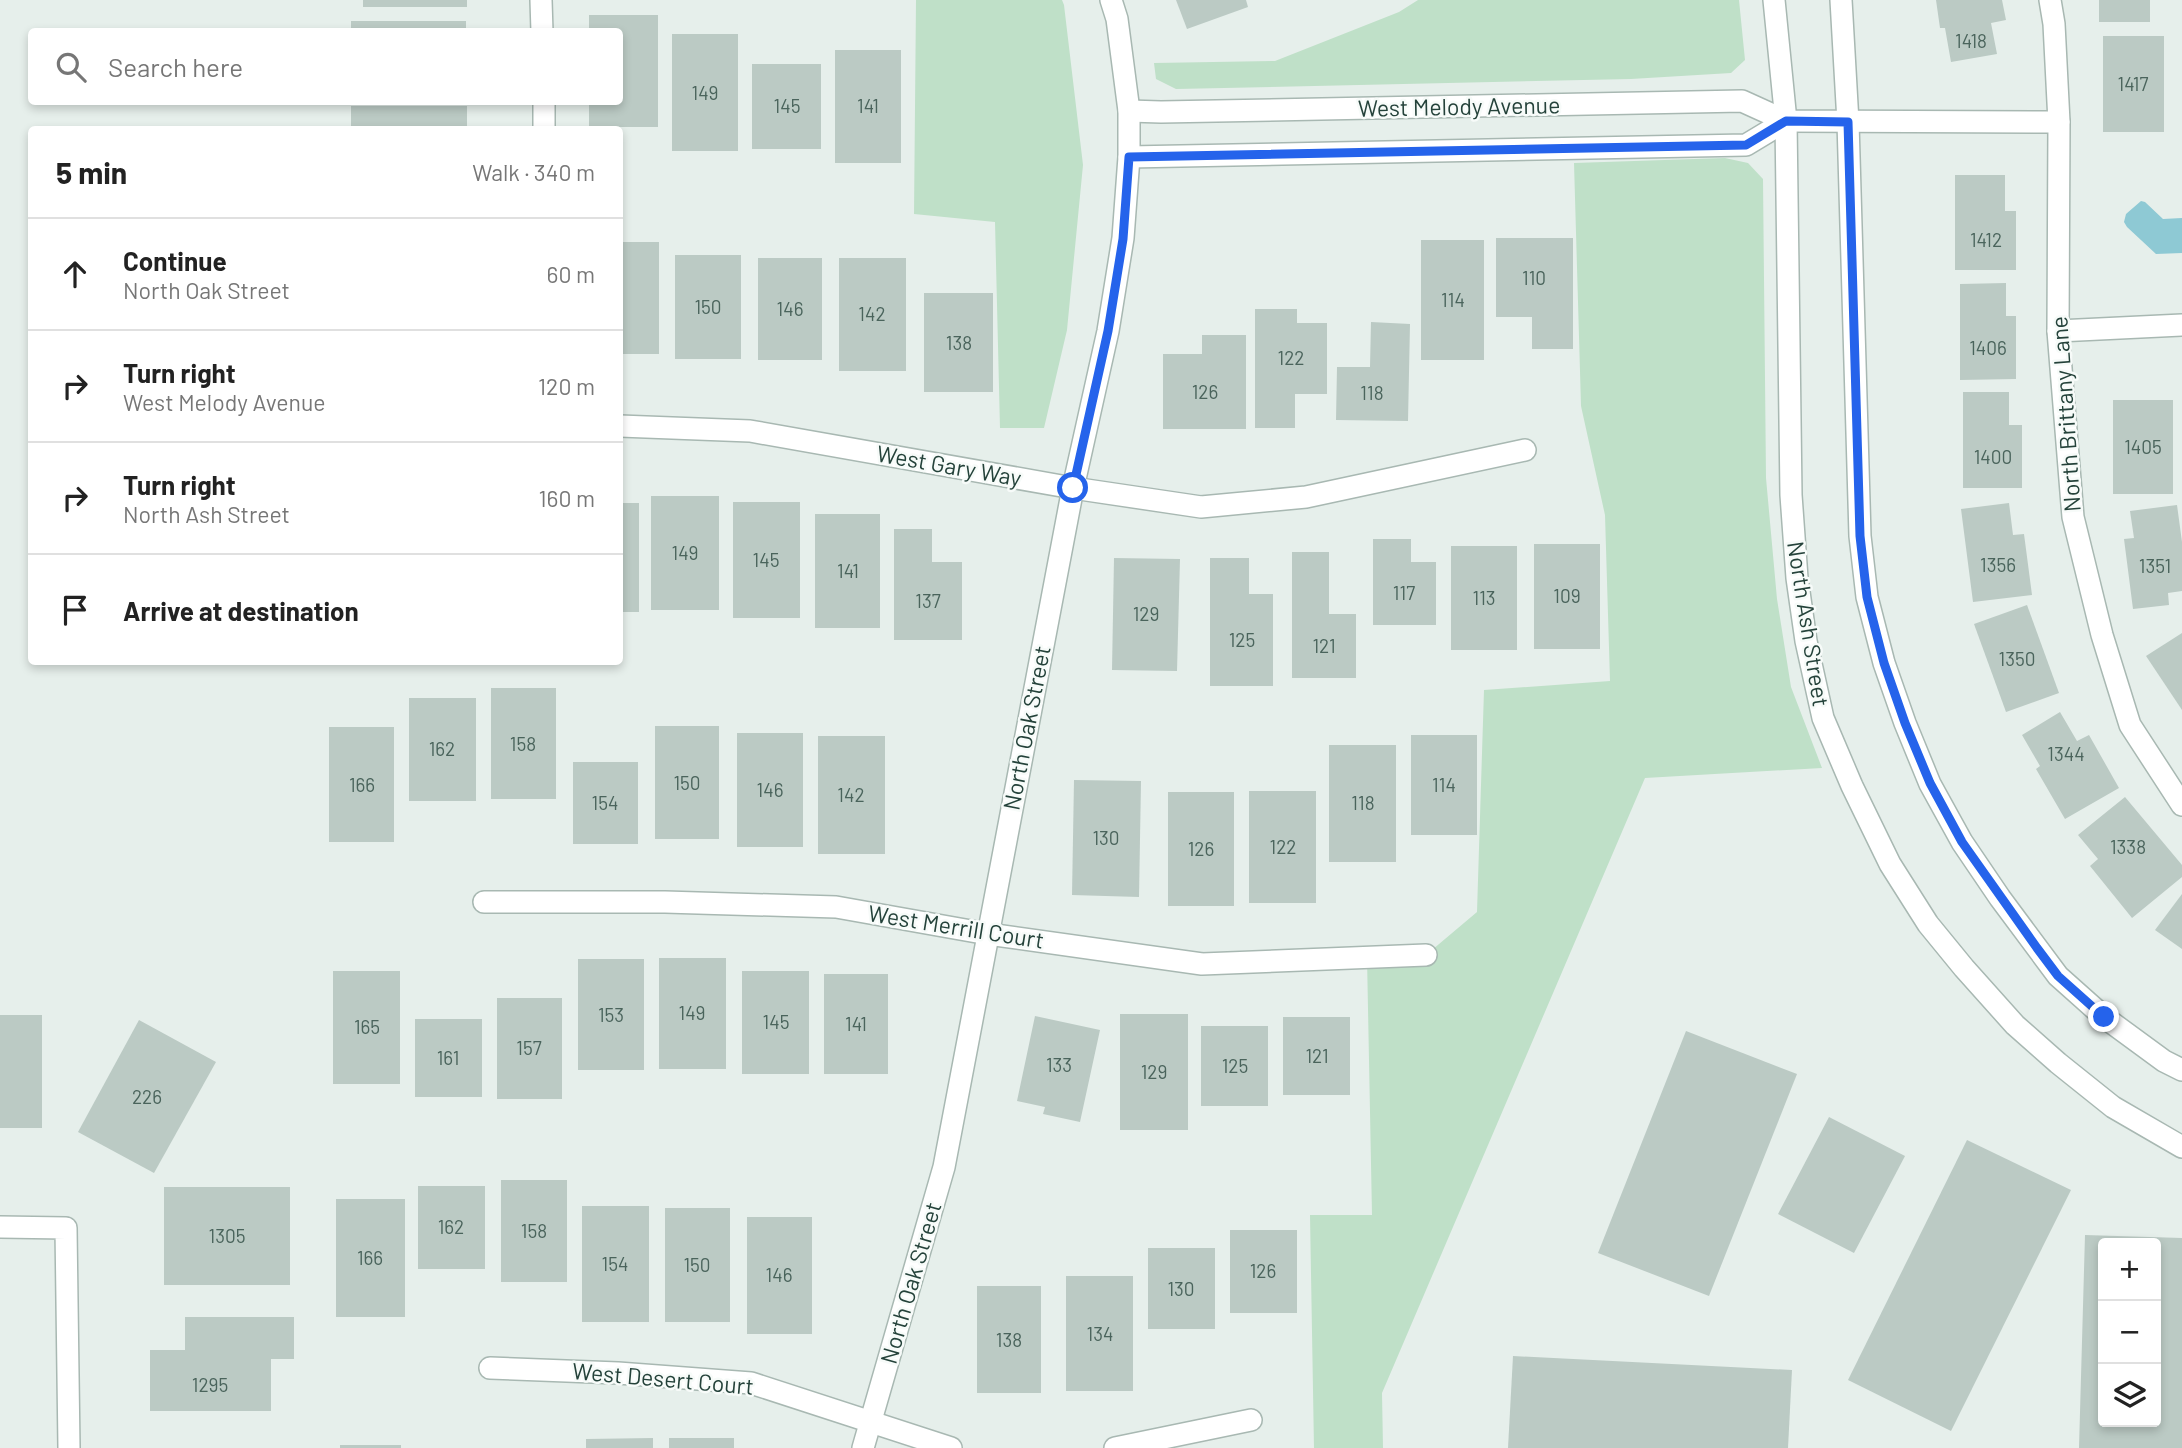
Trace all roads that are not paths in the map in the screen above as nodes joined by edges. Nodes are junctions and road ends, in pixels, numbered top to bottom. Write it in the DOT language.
graph roads {
  1 [pos="541,0"];
  2 [pos="1111,0"];
  3 [pos="1774,0"];
  4 [pos="1841,0"];
  5 [pos="2050,0"];
  6 [pos="542,28"];
  7 [pos="544,105"];
  8 [pos="1129,111"];
  9 [pos="1786,121"];
  10 [pos="1848,122"];
  11 [pos="2059,122"];
  12 [pos="544,126"];
  13 [pos="1129,157"];
  14 [pos="2182,325"];
  15 [pos="2058,331"];
  16 [pos="623,426"];
  17 [pos="1525,450"];
  18 [pos="1073,488"];
  19 [pos="2182,805"];
  20 [pos="484,902"];
  21 [pos="988,934"];
  22 [pos="1426,955"];
  23 [pos="2182,1070"];
  24 [pos="2182,1147"];
  25 [pos="0,1227"];
  26 [pos="490,1368"];
  27 [pos="1251,1420"];
  28 [pos="871,1423"];
  29 [pos="69,1448"];
  30 [pos="863,1448"];
  31 [pos="951,1448"];
  32 [pos="1115,1448"];
  1 -- 6 [label="street"];
  2 -- 8 [label="street, North Oak Street"];
  3 -- 9 [label="street, North Ash Street"];
  4 -- 10 [label="street"];
  5 -- 11 [label="street, North Brittany Lane"];
  7 -- 12 [label="street"];
  8 -- 9 [label="street, West Melody Avenue"];
  8 -- 13 [label="street, North Oak Street"];
  9 -- 10 [label="street, West Melody Avenue"];
  9 -- 13 [label="street, West Melody Avenue"];
  9 -- 24 [label="street, North Ash Street"];
  10 -- 11 [label="street, West Melody Avenue"];
  10 -- 23 [label="street"];
  11 -- 15 [label="street, North Brittany Lane"];
  13 -- 18 [label="street, North Oak Street"];
  14 -- 15 [label="street"];
  15 -- 19 [label="street, North Brittany Lane"];
  16 -- 18 [label="street, West Gary Way"];
  17 -- 18 [label="street, West Gary Way"];
  18 -- 21 [label="street, North Oak Street"];
  20 -- 21 [label="street, West Merrill Court"];
  21 -- 22 [label="street, West Merrill Court"];
  21 -- 28 [label="street, North Oak Street"];
  25 -- 29 [label="street"];
  26 -- 28 [label="street, West Desert Court"];
  27 -- 32 [label="street"];
  28 -- 30 [label="street, North Oak Street"];
  28 -- 31 [label="street, West Desert Court"];
}
